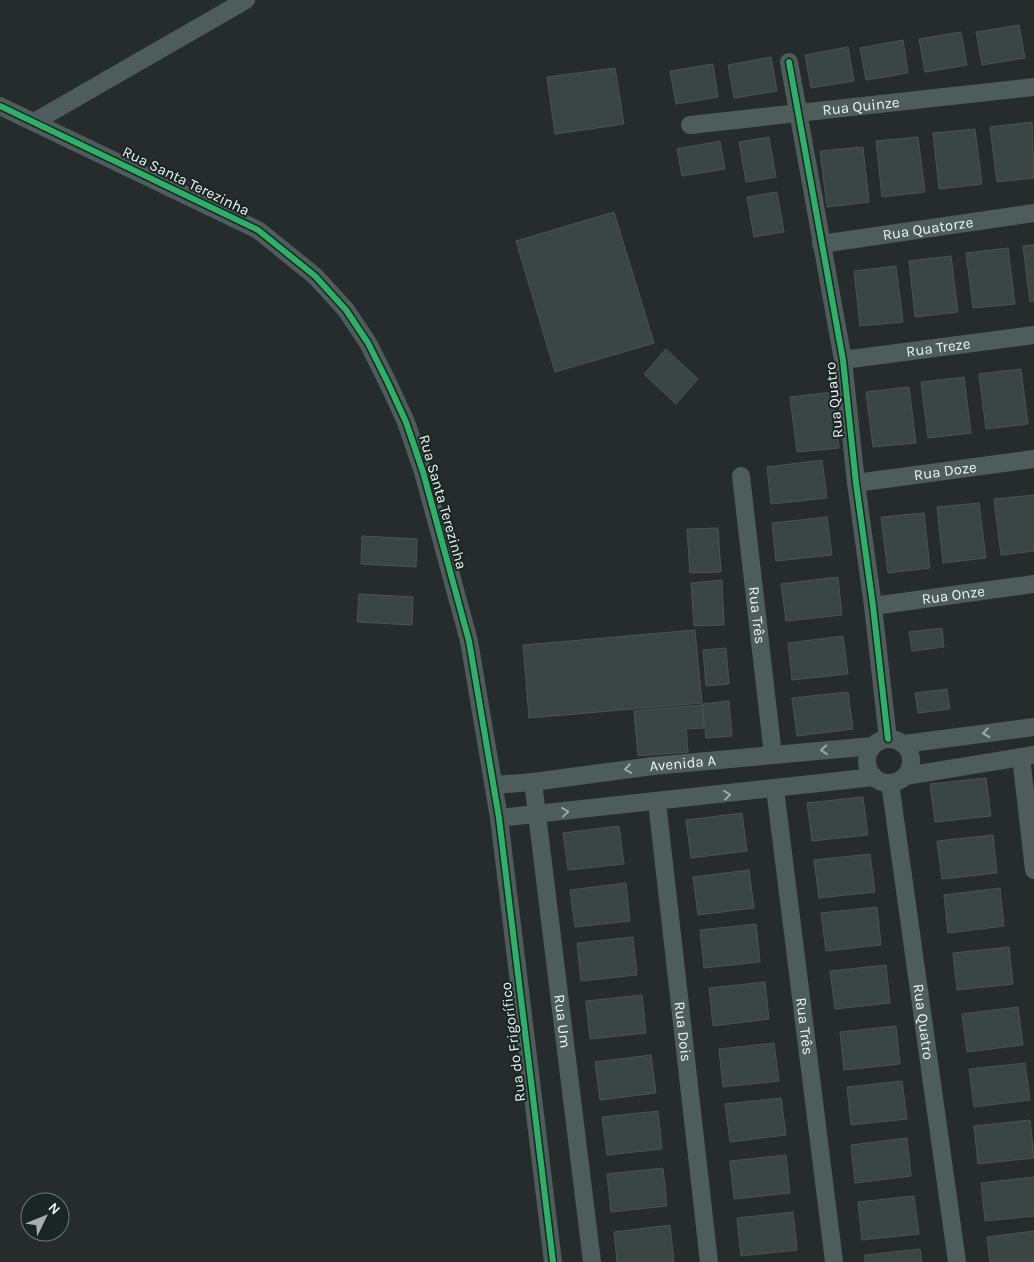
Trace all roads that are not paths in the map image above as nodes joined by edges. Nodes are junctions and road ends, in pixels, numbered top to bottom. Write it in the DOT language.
graph roads {
  1 [pos="246,0"];
  2 [pos="789,62"];
  3 [pos="1034,87"];
  4 [pos="0,106"];
  5 [pos="798,112"];
  6 [pos="34,122"];
  7 [pos="690,125"];
  8 [pos="1034,213"];
  9 [pos="821,244"];
  10 [pos="1034,335"];
  11 [pos="843,360"];
  12 [pos="1034,459"];
  13 [pos="741,476"];
  14 [pos="856,483"];
  15 [pos="1034,584"];
  16 [pos="873,606"];
  17 [pos="1034,727"];
  18 [pos="888,743"];
  19 [pos="773,755"];
  20 [pos="1027,756"];
  21 [pos="890,778"];
  22 [pos="533,782"];
  23 [pos="494,785"];
  24 [pos="775,789"];
  25 [pos="657,802"];
  26 [pos="537,814"];
  27 [pos="499,818"];
  28 [pos="1034,870"];
  29 [pos="553,1262"];
  30 [pos="592,1262"];
  31 [pos="709,1262"];
  32 [pos="834,1262"];
  33 [pos="957,1262"];
  1 -- 6 [label="street"];
  2 -- 5 [label="street, Rua Quatro"];
  3 -- 5 [label="street, Rua Quinze"];
  4 -- 6 [label="street, Rua Santa Terezinha"];
  5 -- 7 [label="street, Rua Quinze"];
  5 -- 9 [label="street, Rua Quatro"];
  6 -- 23 [label="street, Rua Santa Terezinha"];
  8 -- 9 [label="street, Rua Quatorze"];
  9 -- 11 [label="street, Rua Quatro"];
  10 -- 11 [label="street, Rua Treze"];
  11 -- 14 [label="street, Rua Quatro"];
  12 -- 14 [label="street, Rua Doze"];
  13 -- 19 [label="street, Rua Três"];
  14 -- 16 [label="street, Rua Quatro"];
  15 -- 16 [label="street, Rua Onze"];
  16 -- 18 [label="street, Rua Quatro"];
  17 -- 18 [label="street, Avenida A, one-way"];
  18 -- 19 [label="street, Avenida A, one-way"];
  18 -- 21 [label="street"];
  18 -- 21 [label="street"];
  19 -- 22 [label="street, Avenida A, one-way"];
  20 -- 21 [label="street"];
  20 -- 28 [label="street"];
  21 -- 24 [label="street"];
  21 -- 33 [label="street, Rua Quatro"];
  22 -- 23 [label="street, Avenida A"];
  22 -- 26 [label="street, Rua Um"];
  23 -- 27 [label="street, Rua Santa Terezinha"];
  25 -- 24 [label="street, one-way"];
  24 -- 32 [label="street, Rua Três"];
  26 -- 25 [label="street, one-way"];
  25 -- 31 [label="street, Rua Dois"];
  26 -- 27 [label="street"];
  26 -- 30 [label="street, Rua Um"];
  27 -- 29 [label="street, Rua do Frigorífico"];
}
